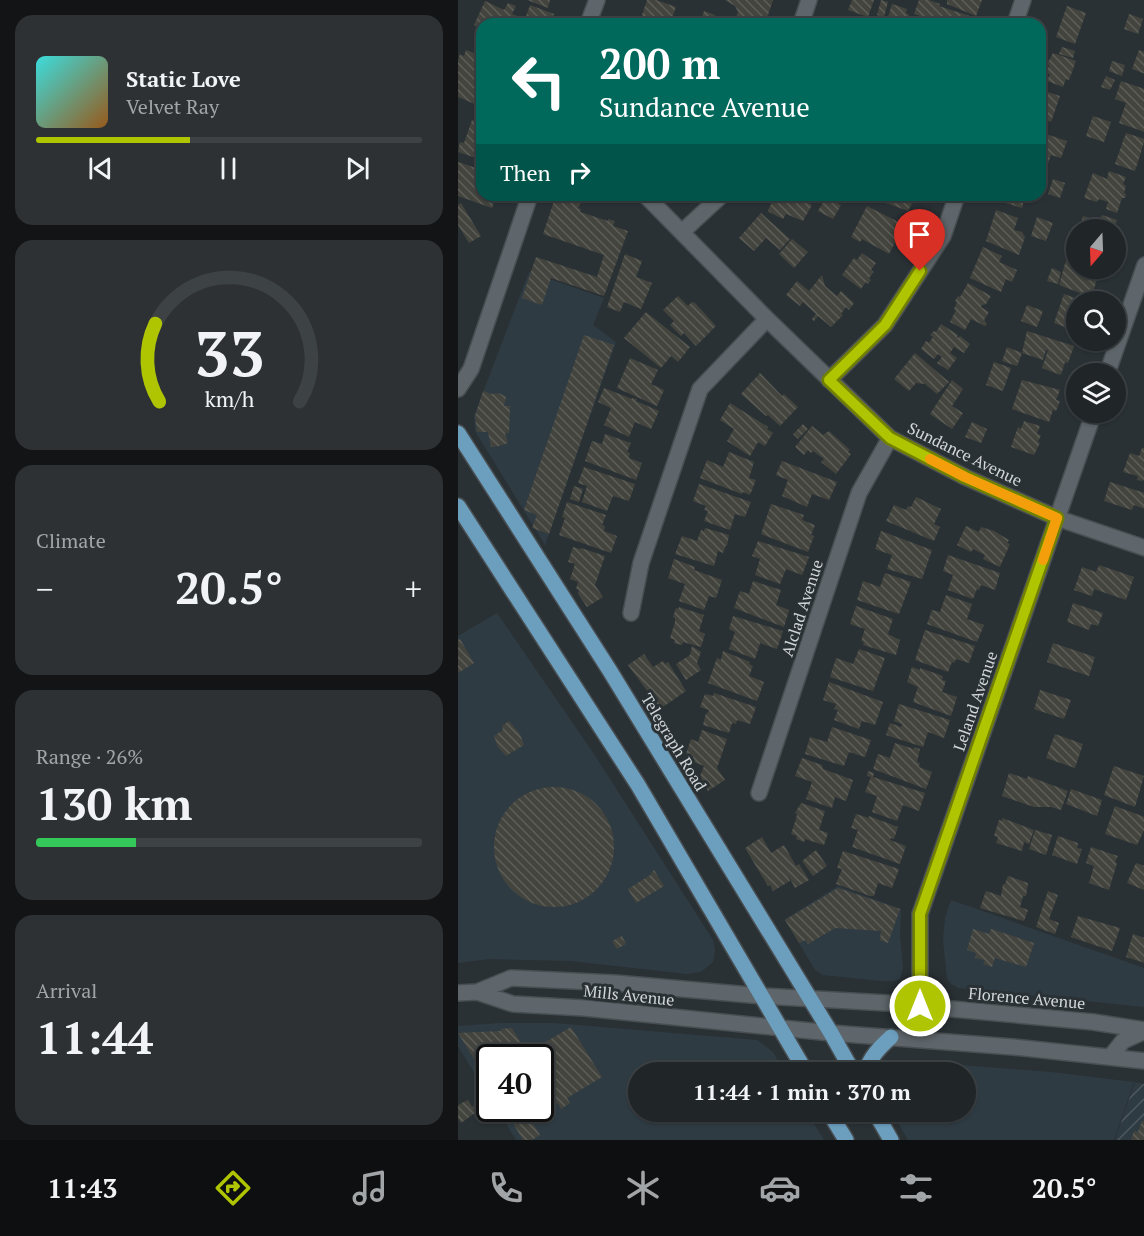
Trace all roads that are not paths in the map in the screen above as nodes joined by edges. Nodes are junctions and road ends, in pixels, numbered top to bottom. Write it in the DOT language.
graph roads {
  1 [pos="597,0"];
  2 [pos="809,0"];
  3 [pos="1023,0"];
  4 [pos="590,18"];
  5 [pos="803,18"];
  6 [pos="1017,18"];
  7 [pos="528,201"];
  8 [pos="651,201"];
  9 [pos="716,201"];
  10 [pos="955,201"];
  11 [pos="682,232"];
  12 [pos="1145,266"];
  13 [pos="767,319"];
  14 [pos="1111,363"];
  15 [pos="829,380"];
  16 [pos="458,389"];
  17 [pos="1090,423"];
  18 [pos="458,434"];
  19 [pos="890,438"];
  20 [pos="458,506"];
  21 [pos="1057,518"];
  22 [pos="1145,548"];
  23 [pos="631,613"];
  24 [pos="759,793"];
  25 [pos="477,992"];
  26 [pos="458,993"];
  27 [pos="762,996"];
  28 [pos="809,999"];
  29 [pos="920,1006"];
  30 [pos="779,1028"];
  31 [pos="1145,1030"];
  32 [pos="831,1033"];
  33 [pos="891,1037"];
  34 [pos="1111,1056"];
  35 [pos="1145,1061"];
  36 [pos="800,1062"];
  37 [pos="847,1062"];
  38 [pos="870,1062"];
  39 [pos="835,1122"];
  40 [pos="881,1122"];
  41 [pos="846,1140"];
  42 [pos="891,1140"];
  1 -- 4 [label="street"];
  2 -- 5 [label="street"];
  3 -- 6 [label="street"];
  7 -- 16 [label="street"];
  8 -- 11 [label="street, Sundance Avenue"];
  9 -- 11 [label="street"];
  10 -- 15 [label="street"];
  11 -- 13 [label="street, Sundance Avenue"];
  12 -- 14 [label="street"];
  13 -- 15 [label="street, Sundance Avenue"];
  13 -- 23 [label="street"];
  15 -- 19 [label="street, Sundance Avenue"];
  17 -- 21 [label="street, Leland Avenue"];
  18 -- 28 [label="main road, Telegraph Road"];
  19 -- 21 [label="street, Sundance Avenue"];
  19 -- 24 [label="street, Alclad Avenue"];
  20 -- 27 [label="main road"];
  21 -- 22 [label="street, Sundance Avenue"];
  21 -- 29 [label="street, Leland Avenue"];
  25 -- 26 [label="street, Mills Avenue"];
  25 -- 27 [label="street, Mills Avenue"];
  25 -- 30 [label="street, Mills Avenue"];
  27 -- 28 [label="street, Florence Avenue"];
  27 -- 30 [label="main road"];
  28 -- 29 [label="street, Florence Avenue"];
  28 -- 32 [label="main road, Telegraph Road"];
  29 -- 31 [label="street, Florence Avenue"];
  30 -- 32 [label="street"];
  30 -- 36 [label="main road"];
  31 -- 34 [label="street"];
  32 -- 33 [label="street"];
  32 -- 37 [label="main road, Telegraph Road"];
  33 -- 34 [label="street"];
  33 -- 38 [label="main road"];
  34 -- 35 [label="street"];
  39 -- 41 [label="main road"];
  40 -- 42 [label="main road"];
}
